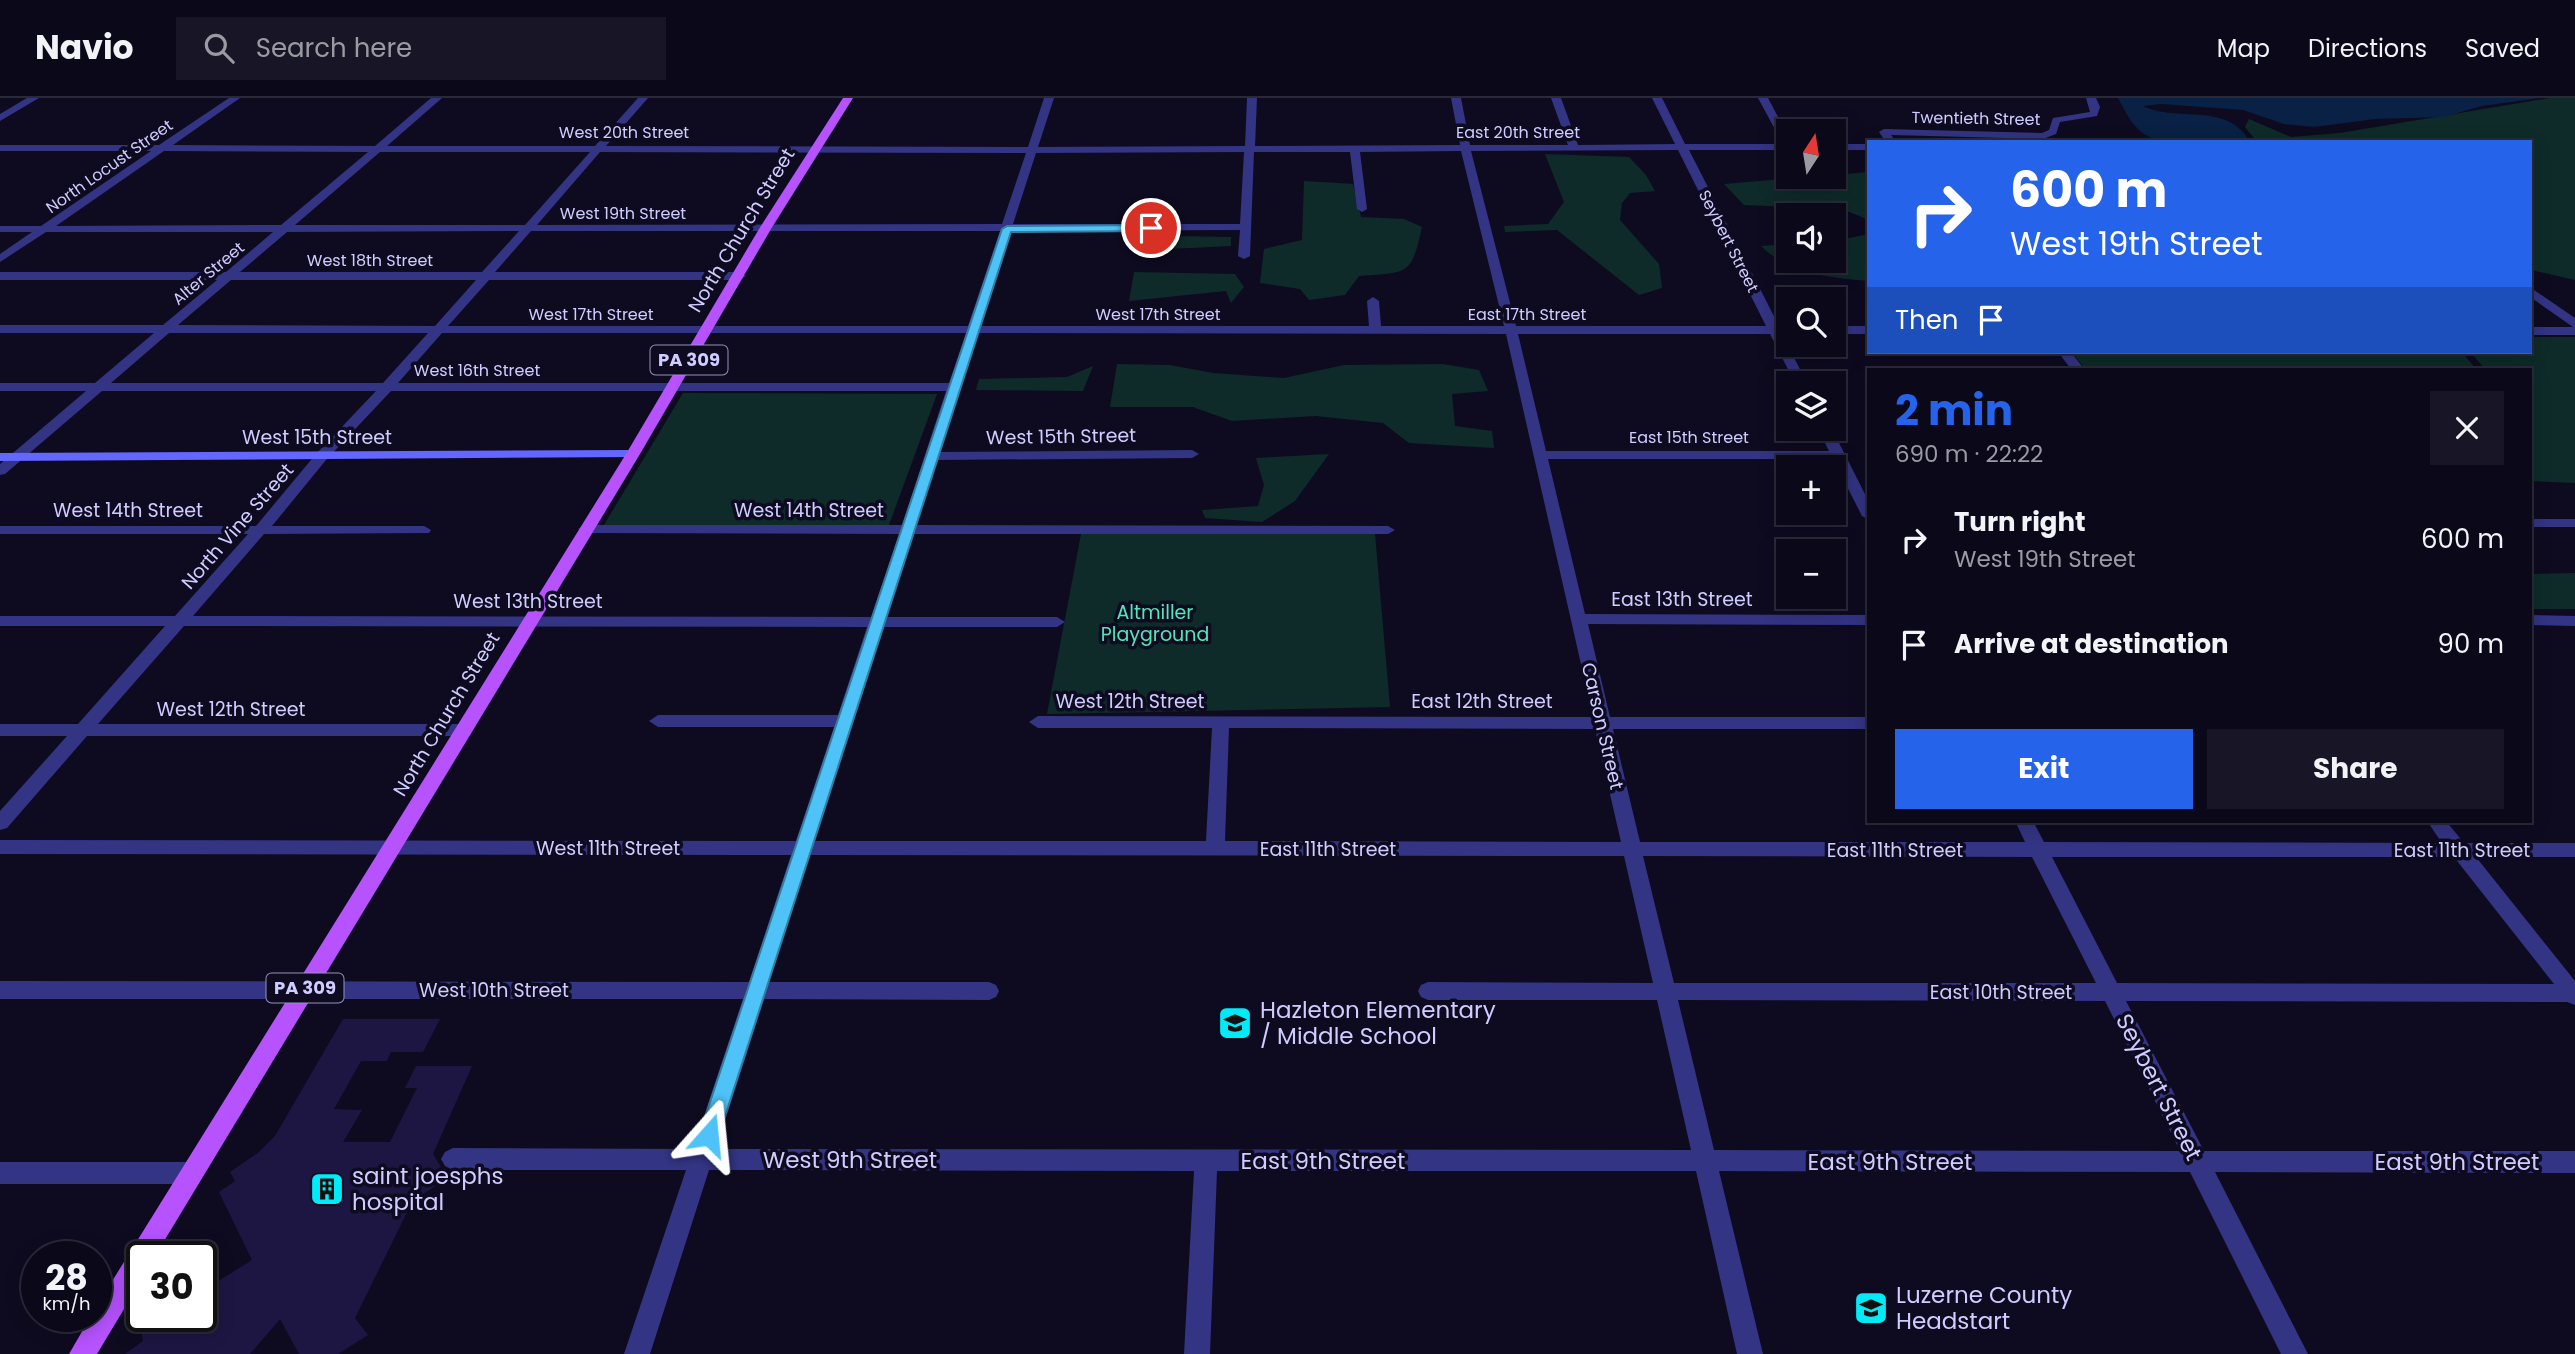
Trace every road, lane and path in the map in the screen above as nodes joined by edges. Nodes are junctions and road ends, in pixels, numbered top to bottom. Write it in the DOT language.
graph roads {
  1 [pos="34,98"];
  2 [pos="235,98"];
  3 [pos="437,98"];
  4 [pos="643,98"];
  5 [pos="848,98"];
  6 [pos="1049,98"];
  7 [pos="1252,98"];
  8 [pos="1456,98"];
  9 [pos="1556,98"];
  10 [pos="1657,98"];
  11 [pos="1763,98"];
  12 [pos="2091,98"];
  13 [pos="0,118"];
  14 [pos="1776,123"];
  15 [pos="1890,140"];
  16 [pos="1776,146"];
  17 [pos="598,147"];
  18 [pos="1846,147"];
  19 [pos="1867,147"];
  20 [pos="0,148"];
  21 [pos="162,148"];
  22 [pos="1248,148"];
  23 [pos="1355,148"];
  24 [pos="1465,148"];
  25 [pos="1574,148"];
  26 [pos="1682,148"];
  27 [pos="376,150"];
  28 [pos="817,150"];
  29 [pos="1032,150"];
  30 [pos="1362,209"];
  31 [pos="1246,228"];
  32 [pos="0,229"];
  33 [pos="44,229"];
  34 [pos="284,229"];
  35 [pos="527,229"];
  36 [pos="765,229"];
  37 [pos="1007,229"];
  38 [pos="1244,256"];
  39 [pos="0,259"];
  40 [pos="0,276"];
  41 [pos="229,276"];
  42 [pos="486,276"];
  43 [pos="740,276"];
  44 [pos="2534,294"];
  45 [pos="1373,301"];
  46 [pos="1776,319"];
  47 [pos="2575,324"];
  48 [pos="0,329"];
  49 [pos="166,329"];
  50 [pos="438,329"];
  51 [pos="707,330"];
  52 [pos="974,330"];
  53 [pos="1265,330"];
  54 [pos="1375,330"];
  55 [pos="1511,330"];
  56 [pos="1776,330"];
  57 [pos="1846,330"];
  58 [pos="1867,330"];
  59 [pos="2532,331"];
  60 [pos="2575,331"];
  61 [pos="2066,354"];
  62 [pos="2077,368"];
  63 [pos="0,387"];
  64 [pos="98,387"];
  65 [pos="387,387"];
  66 [pos="672,387"];
  67 [pos="954,387"];
  68 [pos="1831,441"];
  69 [pos="634,454"];
  70 [pos="1192,454"];
  71 [pos="1540,455"];
  72 [pos="1776,455"];
  73 [pos="1838,455"];
  74 [pos="931,456"];
  75 [pos="0,457"];
  76 [pos="17,457"];
  77 [pos="321,457"];
  78 [pos="0,471"];
  79 [pos="1846,471"];
  80 [pos="1867,512"];
  81 [pos="2532,523"];
  82 [pos="2575,523"];
  83 [pos="585,529"];
  84 [pos="0,530"];
  85 [pos="260,530"];
  86 [pos="424,530"];
  87 [pos="908,530"];
  88 [pos="1388,530"];
  89 [pos="1579,620"];
  90 [pos="1867,620"];
  91 [pos="2532,620"];
  92 [pos="0,621"];
  93 [pos="179,621"];
  94 [pos="2575,621"];
  95 [pos="529,622"];
  96 [pos="877,622"];
  97 [pos="1057,622"];
  98 [pos="658,721"];
  99 [pos="845,721"];
  100 [pos="1038,722"];
  101 [pos="1221,722"];
  102 [pos="1602,722"];
  103 [pos="1867,723"];
  104 [pos="0,730"];
  105 [pos="83,730"];
  106 [pos="463,730"];
  107 [pos="0,823"];
  108 [pos="2025,823"];
  109 [pos="2438,823"];
  110 [pos="0,847"];
  111 [pos="391,848"];
  112 [pos="803,848"];
  113 [pos="1215,849"];
  114 [pos="1632,849"];
  115 [pos="2038,850"];
  116 [pos="2460,850"];
  117 [pos="2575,850"];
  118 [pos="0,989"];
  119 [pos="303,990"];
  120 [pos="757,990"];
  121 [pos="989,991"];
  122 [pos="1428,991"];
  123 [pos="1665,992"];
  124 [pos="2111,992"];
  125 [pos="2574,994"];
  126 [pos="453,1159"];
  127 [pos="701,1160"];
  128 [pos="1206,1160"];
  129 [pos="1705,1161"];
  130 [pos="2197,1162"];
  131 [pos="2575,1162"];
  132 [pos="0,1172"];
  133 [pos="192,1173"];
  134 [pos="82,1354"];
  135 [pos="637,1354"];
  136 [pos="1197,1354"];
  137 [pos="1750,1354"];
  138 [pos="2295,1354"];
  1 -- 13 [label="street"];
  2 -- 21 [label="street, North Locust Street"];
  3 -- 27 [label="street, Alter Street"];
  4 -- 17 [label="street, North Vine Street"];
  5 -- 28 [label="main road, North Church Street / PA 309"];
  6 -- 29 [label="street"];
  7 -- 22 [label="street"];
  8 -- 24 [label="street, Carson Street"];
  9 -- 25 [label="street"];
  10 -- 26 [label="street, Seybert Street"];
  11 -- 14 [label="street"];
  12 -- 15 [label="street, Twentieth Street"];
  16 -- 26 [label="street, East 20th Street"];
  17 -- 27 [label="street, West 20th Street"];
  17 -- 28 [label="street, West 20th Street"];
  17 -- 35 [label="street, North Vine Street"];
  18 -- 19 [label="street"];
  20 -- 21 [label="street, West 20th Street"];
  21 -- 27 [label="street, West 20th Street"];
  21 -- 33 [label="street, North Locust Street"];
  22 -- 23 [label="street, East 20th Street"];
  22 -- 29 [label="street, West 20th Street"];
  22 -- 31 [label="street"];
  23 -- 24 [label="street, East 20th Street"];
  23 -- 30 [label="street"];
  24 -- 25 [label="street, East 20th Street"];
  24 -- 55 [label="street, Carson Street"];
  25 -- 26 [label="street, East 20th Street"];
  26 -- 46 [label="street, Seybert Street"];
  27 -- 34 [label="street, Alter Street"];
  28 -- 29 [label="street, West 20th Street"];
  28 -- 36 [label="main road, North Church Street / PA 309"];
  29 -- 37 [label="street"];
  31 -- 37 [label="street, West 19th Street"];
  31 -- 38 [label="street"];
  32 -- 33 [label="street, West 19th Street"];
  33 -- 34 [label="street, West 19th Street"];
  33 -- 39 [label="street, North Locust Street"];
  34 -- 35 [label="street, West 19th Street"];
  34 -- 41 [label="street, Alter Street"];
  35 -- 36 [label="street, West 19th Street"];
  35 -- 42 [label="street, North Vine Street"];
  36 -- 37 [label="street, West 19th Street"];
  36 -- 43 [label="main road, North Church Street / PA 309"];
  37 -- 52 [label="street"];
  40 -- 41 [label="street, West 18th Street"];
  41 -- 42 [label="street, West 18th Street"];
  41 -- 49 [label="street, Alter Street"];
  42 -- 43 [label="street, West 18th Street"];
  42 -- 50 [label="street, North Vine Street"];
  43 -- 51 [label="main road, North Church Street / PA 309"];
  44 -- 47 [label="street"];
  45 -- 54 [label="street"];
  48 -- 49 [label="street, West 17th Street"];
  49 -- 50 [label="street, West 17th Street"];
  49 -- 64 [label="street, Alter Street"];
  50 -- 51 [label="street, West 17th Street"];
  50 -- 65 [label="street, North Vine Street"];
  51 -- 52 [label="street, West 17th Street"];
  51 -- 66 [label="main road, North Church Street / PA 309"];
  52 -- 53 [label="street, West 17th Street"];
  52 -- 67 [label="street"];
  53 -- 54 [label="street, East 17th Street"];
  54 -- 55 [label="street, East 17th Street"];
  55 -- 56 [label="street, East 17th Street"];
  55 -- 71 [label="street, Carson Street"];
  57 -- 58 [label="street"];
  59 -- 60 [label="street"];
  61 -- 62 [label="street"];
  63 -- 64 [label="street, West 16th Street"];
  64 -- 65 [label="street, West 16th Street"];
  64 -- 76 [label="street, Alter Street"];
  65 -- 66 [label="street, West 16th Street"];
  65 -- 77 [label="street, North Vine Street"];
  66 -- 67 [label="street, West 16th Street"];
  66 -- 69 [label="main road, North Church Street / PA 309"];
  67 -- 74 [label="street"];
  68 -- 73 [label="street"];
  69 -- 77 [label="main road, West 15th Street"];
  69 -- 83 [label="main road, North Church Street / PA 309"];
  70 -- 74 [label="street, West 15th Street"];
  71 -- 72 [label="street, East 15th Street"];
  71 -- 89 [label="street, Carson Street"];
  74 -- 87 [label="street"];
  75 -- 76 [label="main road, West 15th Street"];
  76 -- 77 [label="main road, West 15th Street"];
  76 -- 78 [label="street, Alter Street"];
  77 -- 85 [label="street, North Vine Street"];
  79 -- 80 [label="street"];
  81 -- 82 [label="street"];
  83 -- 87 [label="street, West 14th Street"];
  83 -- 95 [label="main road, North Church Street / PA 309"];
  84 -- 85 [label="street, West 14th Street"];
  85 -- 86 [label="street, West 14th Street"];
  85 -- 93 [label="street, North Vine Street"];
  87 -- 88 [label="street, West 14th Street"];
  87 -- 96 [label="street"];
  89 -- 90 [label="street, East 13th Street"];
  89 -- 102 [label="street, Carson Street"];
  91 -- 94 [label="street"];
  92 -- 93 [label="street, West 13th Street"];
  93 -- 95 [label="street, West 13th Street"];
  93 -- 105 [label="street, North Vine Street"];
  95 -- 96 [label="street, West 13th Street"];
  95 -- 106 [label="main road, North Church Street / PA 309"];
  96 -- 97 [label="street, West 13th Street"];
  96 -- 99 [label="street"];
  98 -- 99 [label="street"];
  99 -- 112 [label="street"];
  100 -- 101 [label="street, West 12th Street"];
  101 -- 102 [label="street, East 12th Street"];
  101 -- 113 [label="street"];
  102 -- 103 [label="street, East 12th Street"];
  102 -- 114 [label="street, Carson Street"];
  104 -- 105 [label="street, West 12th Street"];
  105 -- 106 [label="street, West 12th Street"];
  105 -- 107 [label="street, North Vine Street"];
  106 -- 111 [label="main road, North Church Street / PA 309"];
  108 -- 115 [label="street, Seybert Street"];
  109 -- 116 [label="street"];
  110 -- 111 [label="street, West 11th Street"];
  111 -- 112 [label="street, West 11th Street"];
  111 -- 119 [label="main road, North Church Street / PA 309"];
  112 -- 113 [label="street, West 11th Street"];
  112 -- 120 [label="street"];
  113 -- 114 [label="street, East 11th Street"];
  114 -- 115 [label="street, East 11th Street"];
  114 -- 123 [label="street, Carson Street"];
  115 -- 116 [label="street, East 11th Street"];
  115 -- 124 [label="street, Seybert Street"];
  116 -- 117 [label="street, East 11th Street"];
  116 -- 125 [label="street"];
  118 -- 119 [label="street, West 10th Street"];
  119 -- 120 [label="street, West 10th Street"];
  119 -- 133 [label="main road, North Church Street / PA 309"];
  120 -- 121 [label="street, West 10th Street"];
  120 -- 127 [label="street"];
  122 -- 123 [label="street, East 10th Street"];
  123 -- 124 [label="street, East 10th Street"];
  123 -- 129 [label="street, Carson Street"];
  124 -- 125 [label="street, East 10th Street"];
  124 -- 130 [label="street, Seybert Street"];
  126 -- 127 [label="street, West 9th Street"];
  127 -- 128 [label="street, West 9th Street"];
  127 -- 135 [label="street"];
  128 -- 129 [label="street, East 9th Street"];
  128 -- 136 [label="street"];
  129 -- 130 [label="street, East 9th Street"];
  129 -- 137 [label="street, Carson Street"];
  130 -- 131 [label="street, East 9th Street"];
  130 -- 138 [label="street, Seybert Street"];
  132 -- 133 [label="street"];
  133 -- 134 [label="main road, North Church Street / PA 309"];
}
